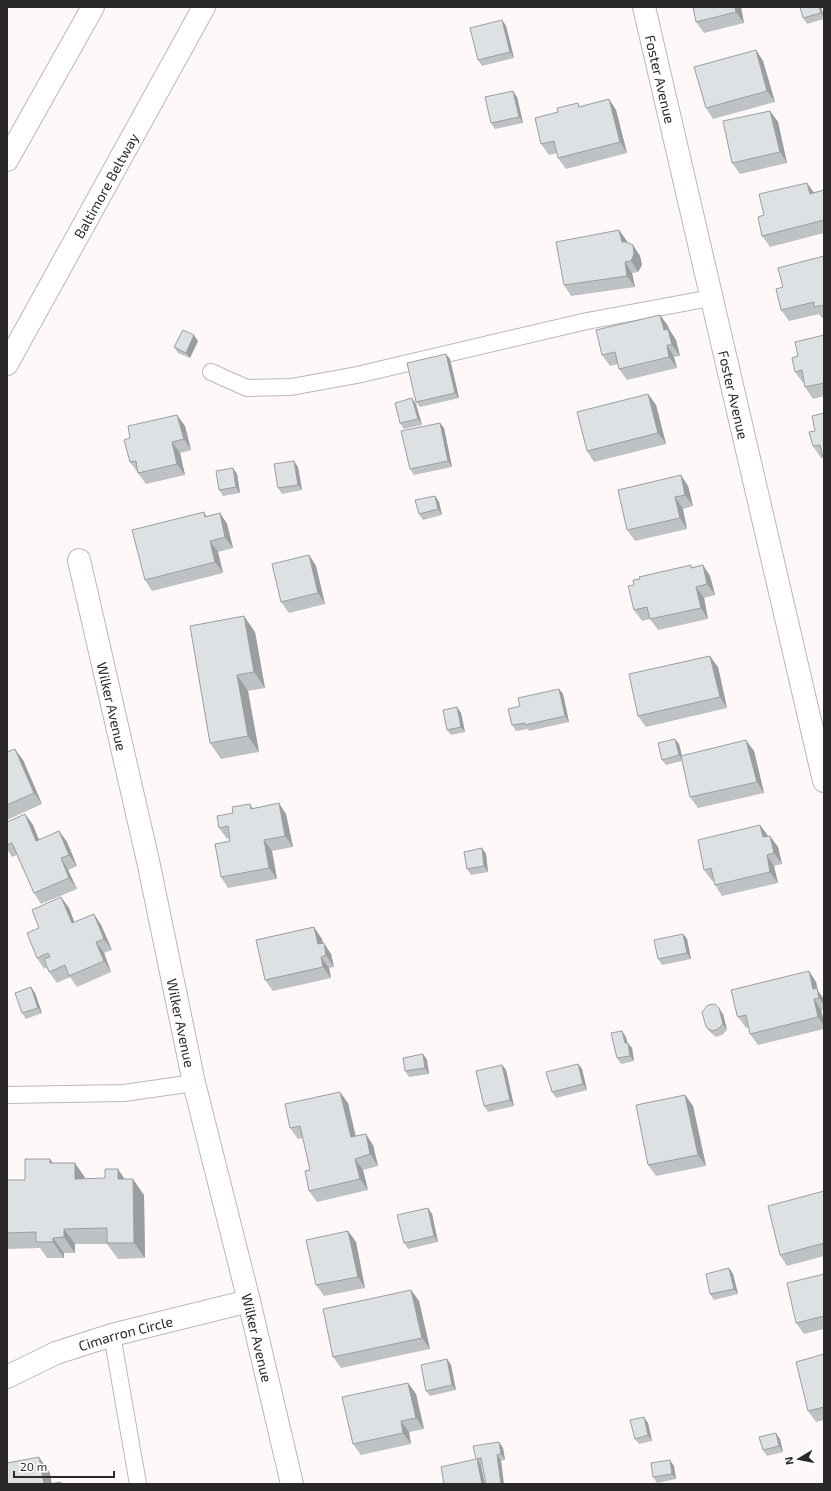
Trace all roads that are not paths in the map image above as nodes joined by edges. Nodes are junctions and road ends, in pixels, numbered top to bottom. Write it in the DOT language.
graph roads {
  1 [pos="93,7"];
  2 [pos="204,7"];
  3 [pos="644,7"];
  4 [pos="7,160"];
  5 [pos="712,298"];
  6 [pos="7,364"];
  7 [pos="211,372"];
  8 [pos="79,560"];
  9 [pos="824,781"];
  10 [pos="194,1083"];
  11 [pos="7,1095"];
  12 [pos="249,1301"];
  13 [pos="112,1335"];
  14 [pos="7,1377"];
  15 [pos="138,1484"];
  16 [pos="292,1484"];
  1 -- 4 [label="main road"];
  2 -- 6 [label="main road, Baltimore Beltway"];
  3 -- 5 [label="main road, Foster Avenue"];
  5 -- 7 [label="lane"];
  5 -- 9 [label="main road, Foster Avenue"];
  8 -- 10 [label="main road, Wilker Avenue"];
  10 -- 11 [label="lane"];
  10 -- 12 [label="main road, Wilker Avenue"];
  12 -- 13 [label="main road, Cimarron Circle"];
  12 -- 16 [label="main road, Wilker Avenue"];
  13 -- 14 [label="main road, Cimarron Circle"];
  13 -- 15 [label="lane"];
}
